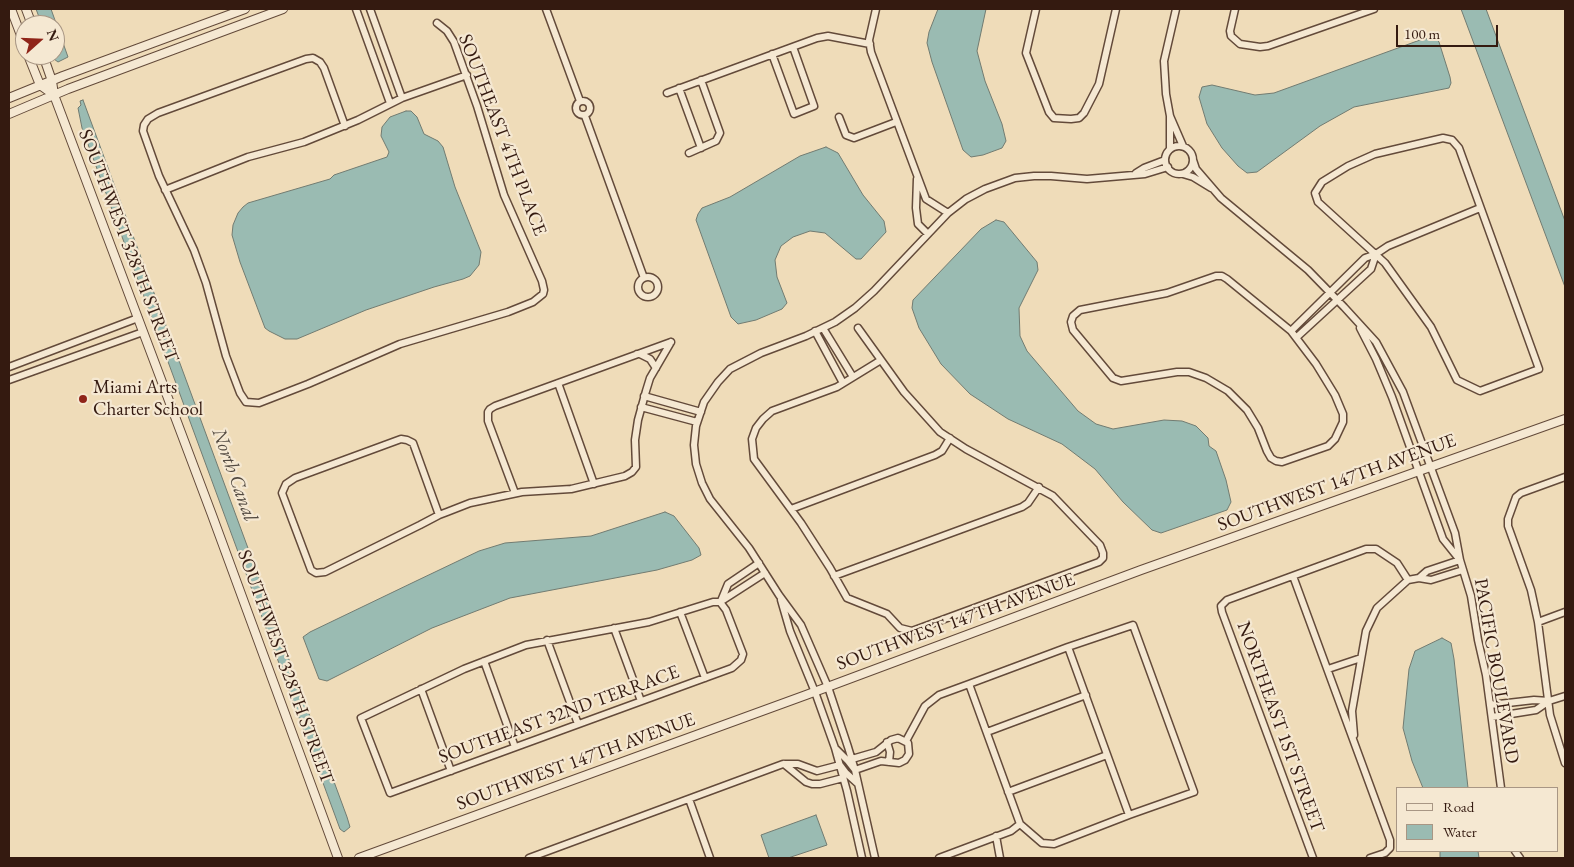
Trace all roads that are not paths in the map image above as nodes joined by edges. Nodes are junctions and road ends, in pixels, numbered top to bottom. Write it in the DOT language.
graph roads {
  1 [pos="246,9"];
  2 [pos="283,9"];
  3 [pos="356,9"];
  4 [pos="370,9"];
  5 [pos="546,9"];
  6 [pos="876,9"];
  7 [pos="1036,9"];
  8 [pos="1116,9"];
  9 [pos="1176,9"];
  10 [pos="1235,9"];
  11 [pos="1374,9"];
  12 [pos="437,23"];
  13 [pos="380,35"];
  14 [pos="367,40"];
  15 [pos="870,44"];
  16 [pos="793,47"];
  17 [pos="772,54"];
  18 [pos="32,65"];
  19 [pos="46,65"];
  20 [pos="466,75"];
  21 [pos="701,80"];
  22 [pos="52,81"];
  23 [pos="40,85"];
  24 [pos="679,88"];
  25 [pos="667,93"];
  26 [pos="54,95"];
  27 [pos="9,98"];
  28 [pos="402,98"];
  29 [pos="580,101"];
  30 [pos="390,104"];
  31 [pos="9,114"];
  32 [pos="585,116"];
  33 [pos="1170,116"];
  34 [pos="840,117"];
  35 [pos="896,122"];
  36 [pos="344,126"];
  37 [pos="1183,146"];
  38 [pos="701,148"];
  39 [pos="1170,149"];
  40 [pos="690,153"];
  41 [pos="1194,160"];
  42 [pos="1166,164"];
  43 [pos="1183,174"];
  44 [pos="917,178"];
  45 [pos="1212,189"];
  46 [pos="165,190"];
  47 [pos="926,199"];
  48 [pos="916,202"];
  49 [pos="1480,208"];
  50 [pos="948,213"];
  51 [pos="928,234"];
  52 [pos="1376,254"];
  53 [pos="1359,264"];
  54 [pos="1367,273"];
  55 [pos="644,278"];
  56 [pos="1330,292"];
  57 [pos="1338,301"];
  58 [pos="1304,317"];
  59 [pos="138,318"];
  60 [pos="1356,320"];
  61 [pos="1311,324"];
  62 [pos="823,328"];
  63 [pos="858,328"];
  64 [pos="815,331"];
  65 [pos="1291,331"];
  66 [pos="143,332"];
  67 [pos="1297,337"];
  68 [pos="636,355"];
  69 [pos="881,360"];
  70 [pos="843,361"];
  71 [pos="834,366"];
  72 [pos="9,367"];
  73 [pos="656,368"];
  74 [pos="853,377"];
  75 [pos="9,380"];
  76 [pos="558,383"];
  77 [pos="843,383"];
  78 [pos="644,396"];
  79 [pos="641,407"];
  80 [pos="701,412"];
  81 [pos="1565,419"];
  82 [pos="697,422"];
  83 [pos="950,438"];
  84 [pos="1432,467"];
  85 [pos="1419,471"];
  86 [pos="1565,477"];
  87 [pos="594,484"];
  88 [pos="1039,488"];
  89 [pos="515,493"];
  90 [pos="791,509"];
  91 [pos="440,516"];
  92 [pos="1455,533"];
  93 [pos="1443,539"];
  94 [pos="1460,560"];
  95 [pos="759,563"];
  96 [pos="1463,570"];
  97 [pos="765,573"];
  98 [pos="834,576"];
  99 [pos="1293,576"];
  100 [pos="1419,578"];
  101 [pos="1408,580"];
  102 [pos="779,595"];
  103 [pos="720,602"];
  104 [pos="680,612"];
  105 [pos="1565,612"];
  106 [pos="1538,622"];
  107 [pos="614,628"];
  108 [pos="548,640"];
  109 [pos="1068,647"];
  110 [pos="1361,658"];
  111 [pos="484,661"];
  112 [pos="1328,669"];
  113 [pos="704,678"];
  114 [pos="969,684"];
  115 [pos="828,687"];
  116 [pos="422,689"];
  117 [pos="815,692"];
  118 [pos="1086,695"];
  119 [pos="1565,696"];
  120 [pos="641,701"];
  121 [pos="1549,701"];
  122 [pos="1490,705"];
  123 [pos="1492,717"];
  124 [pos="578,724"];
  125 [pos="987,732"];
  126 [pos="887,742"];
  127 [pos="906,742"];
  128 [pos="1355,744"];
  129 [pos="515,747"];
  130 [pos="835,748"];
  131 [pos="1107,755"];
  132 [pos="852,759"];
  133 [pos="889,762"];
  134 [pos="1565,763"];
  135 [pos="783,764"];
  136 [pos="840,765"];
  137 [pos="855,770"];
  138 [pos="451,771"];
  139 [pos="843,778"];
  140 [pos="858,784"];
  141 [pos="1501,787"];
  142 [pos="1008,792"];
  143 [pos="689,799"];
  144 [pos="1129,815"];
  145 [pos="1020,824"];
  146 [pos="996,836"];
  147 [pos="338,858"];
  148 [pos="359,858"];
  149 [pos="529,858"];
  150 [pos="710,858"];
  151 [pos="862,858"];
  152 [pos="875,858"];
  153 [pos="939,858"];
  154 [pos="1000,858"];
  155 [pos="1313,858"];
  156 [pos="1370,858"];
  1 -- 22 [label="street"];
  2 -- 26 [label="street"];
  3 -- 14 [label="street"];
  4 -- 13 [label="street"];
  5 -- 29 [label="street"];
  6 -- 15 [label="street"];
  7 -- 8 [label="street"];
  9 -- 33 [label="street"];
  10 -- 11 [label="street"];
  12 -- 20 [label="street, SOUTHEAST 4TH PLACE"];
  13 -- 14 [label="street"];
  13 -- 28 [label="street"];
  14 -- 30 [label="street"];
  15 -- 16 [label="street"];
  15 -- 35 [label="street"];
  16 -- 17 [label="street"];
  16 -- 17 [label="street"];
  17 -- 21 [label="street"];
  18 -- 23 [label="street"];
  19 -- 22 [label="street, SOUTHWEST 328TH STREET"];
  20 -- 28 [label="street"];
  20 -- 46 [label="street, SOUTHEAST 4TH PLACE"];
  21 -- 24 [label="street"];
  21 -- 38 [label="street"];
  22 -- 23 [label="street"];
  22 -- 26 [label="street, SOUTHWEST 328TH STREET"];
  23 -- 26 [label="street"];
  23 -- 27 [label="street"];
  24 -- 25 [label="street"];
  24 -- 38 [label="street"];
  26 -- 31 [label="street"];
  26 -- 59 [label="street, SOUTHWEST 328TH STREET"];
  28 -- 30 [label="street"];
  29 -- 32 [label="street"];
  29 -- 32 [label="street"];
  30 -- 36 [label="street"];
  32 -- 55 [label="street"];
  33 -- 37 [label="street"];
  33 -- 39 [label="street"];
  34 -- 35 [label="street"];
  35 -- 44 [label="street"];
  36 -- 46 [label="street"];
  36 -- 46 [label="street"];
  37 -- 39 [label="street"];
  37 -- 41 [label="street"];
  38 -- 40 [label="street"];
  39 -- 42 [label="street"];
  41 -- 43 [label="street"];
  41 -- 45 [label="street, PACIFIC BOULEVARD"];
  42 -- 43 [label="street"];
  42 -- 50 [label="street"];
  43 -- 45 [label="street, PACIFIC BOULEVARD"];
  44 -- 47 [label="street"];
  44 -- 48 [label="street"];
  45 -- 56 [label="street, PACIFIC BOULEVARD"];
  47 -- 48 [label="street"];
  47 -- 50 [label="street"];
  48 -- 51 [label="street"];
  49 -- 52 [label="street"];
  49 -- 52 [label="street"];
  49 -- 52 [label="street"];
  50 -- 51 [label="street"];
  51 -- 62 [label="street"];
  52 -- 53 [label="street"];
  52 -- 54 [label="street"];
  53 -- 54 [label="street"];
  53 -- 56 [label="street"];
  54 -- 57 [label="street"];
  56 -- 57 [label="street, PACIFIC BOULEVARD"];
  56 -- 58 [label="street"];
  57 -- 60 [label="street, PACIFIC BOULEVARD"];
  57 -- 61 [label="street"];
  58 -- 61 [label="street"];
  58 -- 65 [label="street"];
  59 -- 66 [label="street, SOUTHWEST 328TH STREET"];
  59 -- 72 [label="street"];
  60 -- 84 [label="street, PACIFIC BOULEVARD"];
  60 -- 85 [label="street, PACIFIC BOULEVARD"];
  61 -- 67 [label="street"];
  62 -- 64 [label="street"];
  62 -- 70 [label="street"];
  63 -- 69 [label="street"];
  64 -- 71 [label="street"];
  64 -- 80 [label="street"];
  65 -- 67 [label="street"];
  65 -- 67 [label="street"];
  66 -- 75 [label="street"];
  66 -- 147 [label="street, SOUTHWEST 328TH STREET"];
  68 -- 73 [label="street"];
  68 -- 73 [label="street"];
  68 -- 76 [label="street"];
  69 -- 74 [label="street"];
  69 -- 83 [label="street"];
  70 -- 71 [label="street"];
  70 -- 74 [label="street"];
  71 -- 77 [label="street"];
  73 -- 78 [label="street"];
  74 -- 77 [label="street"];
  76 -- 87 [label="street"];
  76 -- 89 [label="street"];
  77 -- 90 [label="street"];
  78 -- 79 [label="street"];
  78 -- 80 [label="street"];
  79 -- 82 [label="street"];
  79 -- 87 [label="street"];
  80 -- 82 [label="street"];
  81 -- 84 [label="street, SOUTHWEST 147TH AVENUE"];
  82 -- 95 [label="street"];
  83 -- 88 [label="street"];
  83 -- 90 [label="street"];
  84 -- 85 [label="street, SOUTHWEST 147TH AVENUE"];
  84 -- 92 [label="street, PACIFIC BOULEVARD"];
  85 -- 93 [label="street, PACIFIC BOULEVARD"];
  85 -- 115 [label="street, SOUTHWEST 147TH AVENUE"];
  86 -- 106 [label="street"];
  87 -- 89 [label="street"];
  88 -- 98 [label="street"];
  88 -- 98 [label="street"];
  89 -- 91 [label="street"];
  90 -- 98 [label="street"];
  91 -- 91 [label="street"];
  92 -- 93 [label="street"];
  92 -- 94 [label="street, PACIFIC BOULEVARD"];
  93 -- 94 [label="street, PACIFIC BOULEVARD"];
  94 -- 96 [label="street, PACIFIC BOULEVARD"];
  94 -- 100 [label="street"];
  95 -- 97 [label="street"];
  95 -- 103 [label="street"];
  96 -- 100 [label="street"];
  96 -- 122 [label="street, PACIFIC BOULEVARD"];
  97 -- 102 [label="street"];
  97 -- 103 [label="street"];
  99 -- 101 [label="street"];
  99 -- 112 [label="street"];
  99 -- 155 [label="street, NORTHEAST 1ST STREET"];
  100 -- 101 [label="street"];
  101 -- 110 [label="street"];
  102 -- 115 [label="street"];
  102 -- 117 [label="street"];
  103 -- 104 [label="street"];
  103 -- 113 [label="street, SOUTHEAST 32ND TERRACE"];
  104 -- 107 [label="street"];
  104 -- 113 [label="street"];
  105 -- 106 [label="street"];
  106 -- 121 [label="street"];
  107 -- 108 [label="street"];
  107 -- 120 [label="street"];
  108 -- 111 [label="street"];
  108 -- 124 [label="street"];
  109 -- 114 [label="street"];
  109 -- 118 [label="street"];
  109 -- 144 [label="street"];
  110 -- 112 [label="street"];
  110 -- 128 [label="street"];
  111 -- 116 [label="street"];
  111 -- 129 [label="street"];
  112 -- 128 [label="street"];
  113 -- 120 [label="street, SOUTHEAST 32ND TERRACE"];
  114 -- 125 [label="street"];
  114 -- 127 [label="street"];
  115 -- 117 [label="street, SOUTHWEST 147TH AVENUE"];
  115 -- 132 [label="street"];
  116 -- 138 [label="street"];
  116 -- 138 [label="street, SOUTHEAST 32ND TERRACE"];
  117 -- 130 [label="street"];
  117 -- 148 [label="street, SOUTHWEST 147TH AVENUE"];
  118 -- 125 [label="street"];
  118 -- 131 [label="street"];
  119 -- 121 [label="street"];
  120 -- 124 [label="street, SOUTHEAST 32ND TERRACE"];
  121 -- 122 [label="street"];
  121 -- 123 [label="street"];
  121 -- 134 [label="street"];
  122 -- 123 [label="street, PACIFIC BOULEVARD"];
  123 -- 141 [label="street, PACIFIC BOULEVARD"];
  124 -- 129 [label="street, SOUTHEAST 32ND TERRACE"];
  125 -- 142 [label="street"];
  126 -- 127 [label="street"];
  126 -- 132 [label="street"];
  126 -- 133 [label="street"];
  127 -- 133 [label="street"];
  128 -- 156 [label="street"];
  129 -- 138 [label="street, SOUTHEAST 32ND TERRACE"];
  130 -- 136 [label="street"];
  130 -- 137 [label="street"];
  131 -- 142 [label="street"];
  131 -- 144 [label="street"];
  132 -- 137 [label="street"];
  133 -- 137 [label="street"];
  135 -- 136 [label="street"];
  135 -- 139 [label="street"];
  135 -- 143 [label="street"];
  136 -- 139 [label="street"];
  136 -- 140 [label="street"];
  137 -- 140 [label="street"];
  139 -- 151 [label="street"];
  140 -- 152 [label="street"];
  142 -- 145 [label="street"];
  143 -- 149 [label="street"];
  143 -- 150 [label="street"];
  144 -- 145 [label="street"];
  145 -- 146 [label="street"];
  146 -- 153 [label="street"];
  146 -- 154 [label="street"];
}
